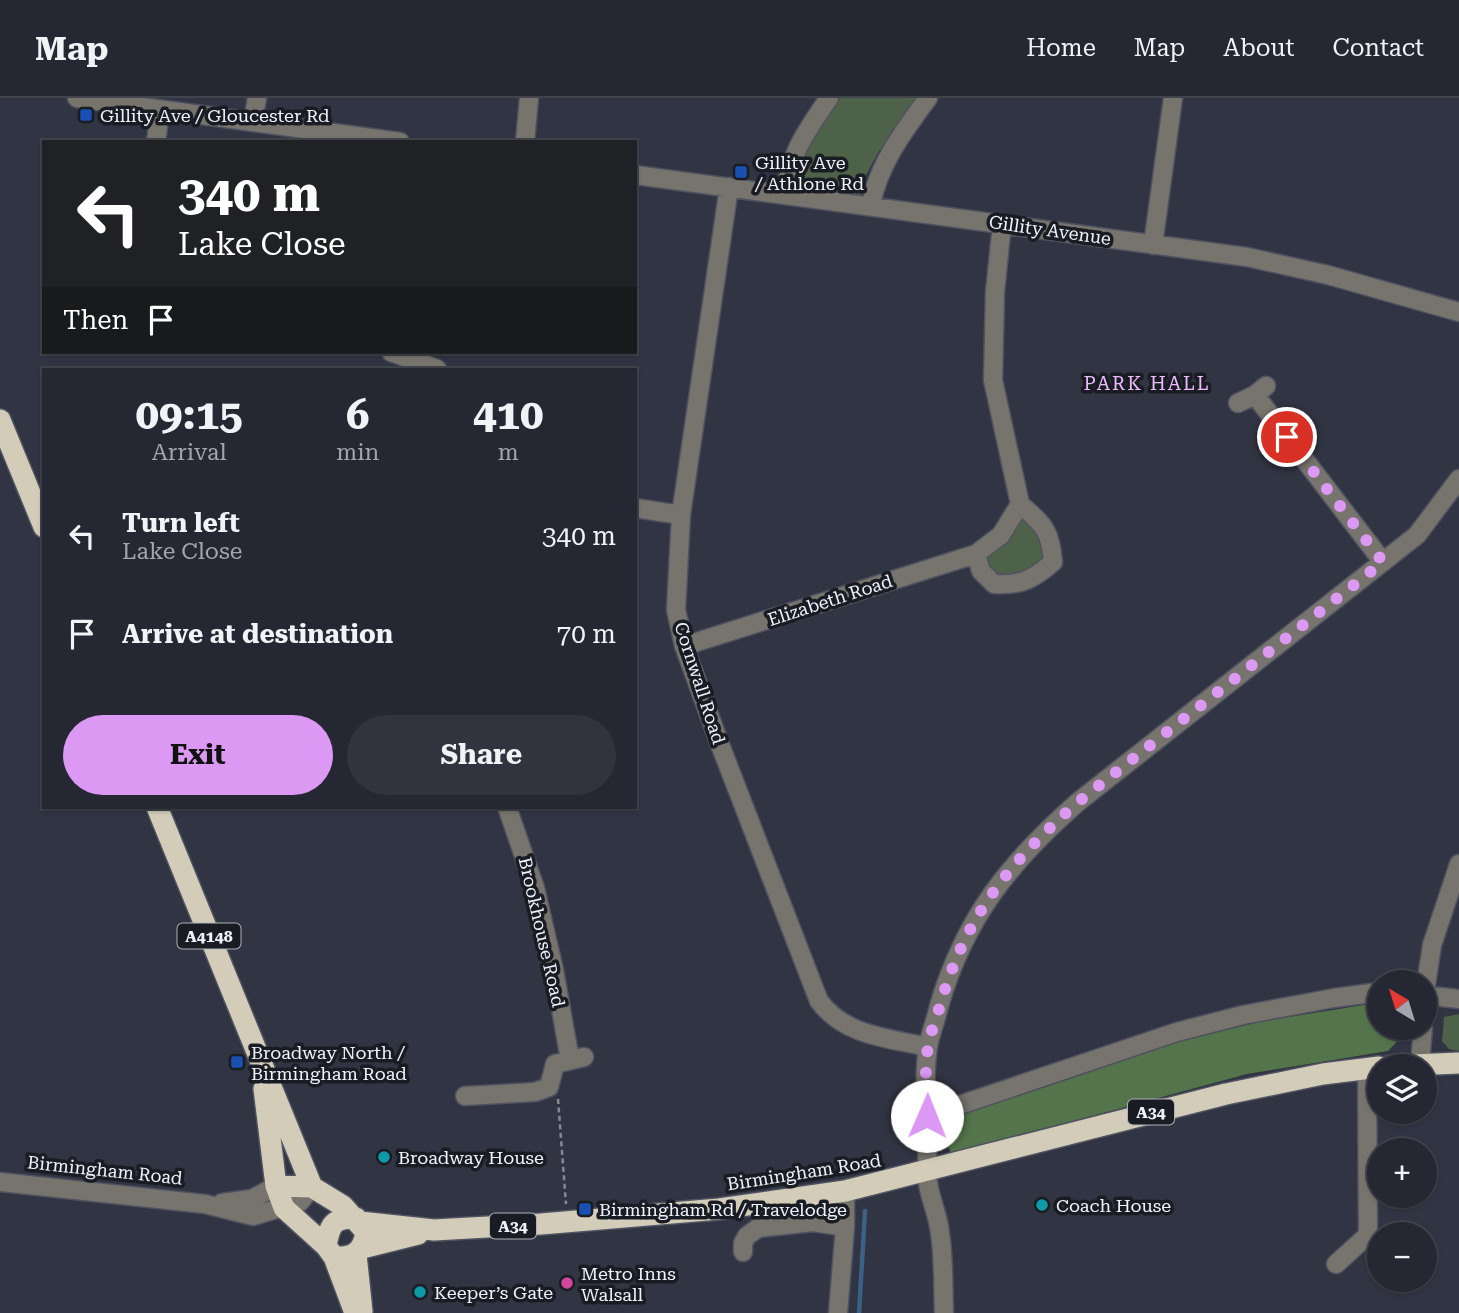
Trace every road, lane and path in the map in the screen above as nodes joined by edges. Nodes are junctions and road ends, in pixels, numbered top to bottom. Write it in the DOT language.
graph roads {
  1 [pos="77,98"];
  2 [pos="257,98"];
  3 [pos="529,98"];
  4 [pos="829,98"];
  5 [pos="929,98"];
  6 [pos="1173,98"];
  7 [pos="160,110"];
  8 [pos="253,122"];
  9 [pos="156,140"];
  10 [pos="385,140"];
  11 [pos="525,140"];
  12 [pos="637,175"];
  13 [pos="729,187"];
  14 [pos="786,194"];
  15 [pos="872,206"];
  16 [pos="1002,223"];
  17 [pos="1153,245"];
  18 [pos="1459,313"];
  19 [pos="396,354"];
  20 [pos="434,368"];
  21 [pos="1253,395"];
  22 [pos="0,420"];
  23 [pos="1459,479"];
  24 [pos="1020,504"];
  25 [pos="637,508"];
  26 [pos="681,514"];
  27 [pos="42,522"];
  28 [pos="976,554"];
  29 [pos="1383,562"];
  30 [pos="684,646"];
  31 [pos="158,809"];
  32 [pos="507,809"];
  33 [pos="1459,864"];
  34 [pos="1429,970"];
  35 [pos="1367,994"];
  36 [pos="1437,997"];
  37 [pos="1459,999"];
  38 [pos="928,1047"];
  39 [pos="570,1060"];
  40 [pos="1459,1063"];
  41 [pos="1437,1064"];
  42 [pos="261,1066"];
  43 [pos="1367,1068"];
  44 [pos="465,1096"];
  45 [pos="927,1116"];
  46 [pos="1371,1124"];
  47 [pos="927,1172"];
  48 [pos="0,1182"];
  49 [pos="276,1186"];
  50 [pos="312,1187"];
  51 [pos="845,1191"];
  52 [pos="205,1204"];
  53 [pos="285,1208"];
  54 [pos="358,1220"];
  55 [pos="568,1222"];
  56 [pos="845,1227"];
  57 [pos="434,1230"];
  58 [pos="359,1251"];
  59 [pos="743,1251"];
  60 [pos="330,1252"];
  61 [pos="1336,1264"];
  62 [pos="355,1313"];
  63 [pos="362,1313"];
  64 [pos="838,1313"];
  65 [pos="944,1313"];
  1 -- 7 [label="street"];
  2 -- 8 [label="street"];
  3 -- 11 [label="street"];
  4 -- 14 [label="street"];
  5 -- 15 [label="street"];
  6 -- 17 [label="street"];
  7 -- 8 [label="street"];
  7 -- 9 [label="street"];
  8 -- 10 [label="street"];
  12 -- 13 [label="street, Gillity Avenue"];
  13 -- 14 [label="street, Gillity Avenue"];
  13 -- 26 [label="street, Cornwall Road"];
  14 -- 15 [label="street, Gillity Avenue"];
  15 -- 16 [label="street, Gillity Avenue"];
  16 -- 17 [label="street, Gillity Avenue"];
  16 -- 24 [label="street"];
  17 -- 18 [label="street, Gillity Avenue"];
  19 -- 20 [label="street"];
  21 -- 29 [label="street"];
  22 -- 27 [label="highway"];
  23 -- 29 [label="street"];
  24 -- 28 [label="street, Elizabeth Road"];
  24 -- 28 [label="street"];
  25 -- 26 [label="street"];
  26 -- 30 [label="street, Cornwall Road"];
  28 -- 30 [label="street, Elizabeth Road"];
  29 -- 38 [label="street"];
  30 -- 38 [label="street, Cornwall Road"];
  31 -- 42 [label="highway, A4148"];
  32 -- 39 [label="street, Brookhouse Road"];
  33 -- 34 [label="street"];
  35 -- 45 [label="street"];
  36 -- 37 [label="street"];
  38 -- 45 [label="street"];
  39 -- 44 [label="street"];
  39 -- 55 [label="path"];
  40 -- 41 [label="highway"];
  42 -- 49 [label="highway, A4148"];
  42 -- 50 [label="highway, A4148"];
  43 -- 47 [label="highway, Birmingham Road / A34"];
  45 -- 47 [label="street"];
  46 -- 61 [label="street"];
  47 -- 51 [label="highway, Birmingham Road / A34"];
  47 -- 65 [label="street"];
  48 -- 52 [label="street, Birmingham Road"];
  49 -- 50 [label="highway"];
  49 -- 52 [label="street, Birmingham Road"];
  49 -- 53 [label="highway, A4148"];
  50 -- 53 [label="street, Birmingham Road"];
  50 -- 54 [label="highway"];
  51 -- 55 [label="highway, Birmingham Road / A34"];
  51 -- 56 [label="street"];
  52 -- 53 [label="street, Birmingham Road"];
  53 -- 60 [label="highway, A4148"];
  54 -- 57 [label="highway, Birmingham Road / A34"];
  54 -- 58 [label="highway"];
  54 -- 60 [label="highway"];
  55 -- 57 [label="highway, Birmingham Road / A34"];
  56 -- 59 [label="street"];
  56 -- 64 [label="street"];
  57 -- 58 [label="highway, Birmingham Road / A34"];
  58 -- 60 [label="highway"];
  58 -- 63 [label="highway"];
  60 -- 62 [label="highway, A4148"];
}
